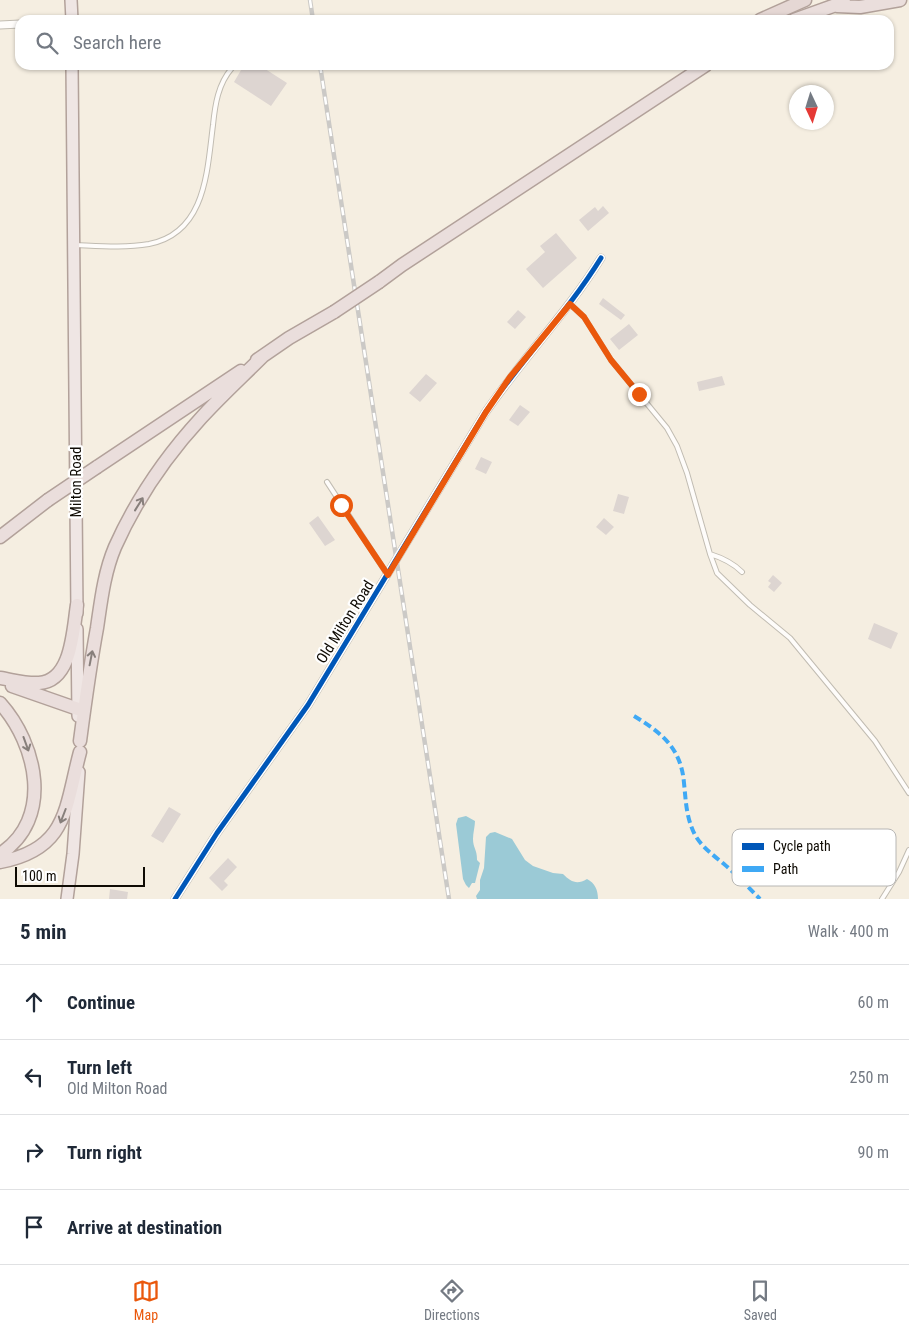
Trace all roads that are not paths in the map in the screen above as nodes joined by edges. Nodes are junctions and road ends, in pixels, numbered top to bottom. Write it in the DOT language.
graph roads {
  1 [pos="71,0"];
  2 [pos="805,0"];
  3 [pos="900,0"];
  4 [pos="842,3"];
  5 [pos="72,15"];
  6 [pos="771,15"];
  7 [pos="808,15"];
  8 [pos="15,24"];
  9 [pos="0,25"];
  10 [pos="72,70"];
  11 [pos="230,70"];
  12 [pos="698,70"];
  13 [pos="74,245"];
  14 [pos="601,258"];
  15 [pos="570,304"];
  16 [pos="263,356"];
  17 [pos="327,482"];
  18 [pos="20,520"];
  19 [pos="0,531"];
  20 [pos="0,537"];
  21 [pos="710,554"];
  22 [pos="742,572"];
  23 [pos="388,575"];
  24 [pos="77,605"];
  25 [pos="0,680"];
  26 [pos="0,703"];
  27 [pos="78,709"];
  28 [pos="80,746"];
  29 [pos="909,793"];
  30 [pos="909,850"];
  31 [pos="0,854"];
  32 [pos="0,862"];
  33 [pos="896,877"];
  34 [pos="890,886"];
  35 [pos="67,899"];
  36 [pos="176,899"];
  37 [pos="882,899"];
  1 -- 5 [label="main road"];
  2 -- 6 [label="highway"];
  3 -- 4 [label="highway"];
  4 -- 7 [label="highway"];
  8 -- 9 [label="street"];
  10 -- 13 [label="main road, Milton Road"];
  11 -- 13 [label="lane"];
  12 -- 16 [label="highway, bridge"];
  13 -- 24 [label="main road, Milton Road"];
  14 -- 15 [label="street, Old Milton Road"];
  15 -- 21 [label="lane"];
  15 -- 23 [label="street, Old Milton Road"];
  16 -- 18 [label="highway, bridge"];
  28 -- 16 [label="highway, one-way"];
  17 -- 23 [label="lane"];
  18 -- 19 [label="highway"];
  18 -- 20 [label="highway"];
  21 -- 22 [label="lane"];
  21 -- 29 [label="lane"];
  23 -- 36 [label="street, Old Milton Road"];
  24 -- 25 [label="highway"];
  24 -- 27 [label="main road, Milton Road"];
  25 -- 27 [label="highway"];
  26 -- 31 [label="highway, one-way"];
  27 -- 28 [label="main road, Milton Road"];
  28 -- 32 [label="highway, one-way"];
  28 -- 35 [label="main road, Milton Road"];
  30 -- 33 [label="lane"];
  34 -- 37 [label="lane"];
}
